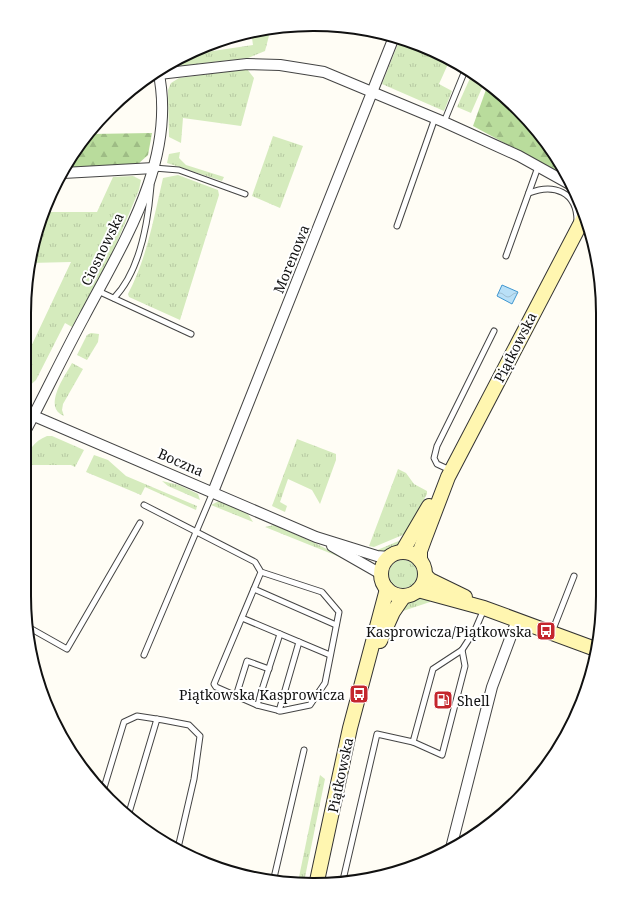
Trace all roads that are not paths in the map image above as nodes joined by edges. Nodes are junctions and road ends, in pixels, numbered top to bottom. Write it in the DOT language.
graph roads {
  1 [pos="392,42"];
  2 [pos="169,71"];
  3 [pos="463,74"];
  4 [pos="159,78"];
  5 [pos="373,92"];
  6 [pos="440,120"];
  7 [pos="538,167"];
  8 [pos="153,172"];
  9 [pos="69,173"];
  10 [pos="562,180"];
  11 [pos="529,193"];
  12 [pos="245,194"];
  13 [pos="572,200"];
  14 [pos="578,214"];
  15 [pos="581,223"];
  16 [pos="397,226"];
  17 [pos="577,230"];
  18 [pos="506,256"];
  19 [pos="98,291"];
  20 [pos="114,298"];
  21 [pos="494,331"];
  22 [pos="191,334"];
  23 [pos="31,412"];
  24 [pos="31,414"];
  25 [pos="450,474"];
  26 [pos="213,492"];
  27 [pos="144,505"];
  28 [pos="140,523"];
  29 [pos="196,531"];
  30 [pos="316,537"];
  31 [pos="396,555"];
  32 [pos="420,560"];
  33 [pos="261,572"];
  34 [pos="381,574"];
  35 [pos="425,576"];
  36 [pos="574,576"];
  37 [pos="254,589"];
  38 [pos="387,589"];
  39 [pos="418,590"];
  40 [pos="404,596"];
  41 [pos="484,608"];
  42 [pos="242,618"];
  43 [pos="517,620"];
  44 [pos="336,624"];
  45 [pos="33,630"];
  46 [pos="552,633"];
  47 [pos="280,634"];
  48 [pos="299,642"];
  49 [pos="592,648"];
  50 [pos="462,650"];
  51 [pos="144,655"];
  52 [pos="330,655"];
  53 [pos="269,669"];
  54 [pos="367,671"];
  55 [pos="236,696"];
  56 [pos="257,705"];
  57 [pos="279,711"];
  58 [pos="157,719"];
  59 [pos="413,742"];
  60 [pos="304,750"];
  61 [pos="105,786"];
  62 [pos="130,810"];
  63 [pos="453,841"];
  64 [pos="179,844"];
  65 [pos="275,876"];
  66 [pos="344,876"];
  67 [pos="318,878"];
  1 -- 5 [label="street, Morenowa"];
  2 -- 5 [label="street"];
  3 -- 6 [label="lane"];
  4 -- 8 [label="street, Ciosnowska"];
  5 -- 6 [label="street"];
  5 -- 26 [label="street, Morenowa"];
  6 -- 7 [label="street"];
  6 -- 16 [label="lane"];
  7 -- 10 [label="street"];
  7 -- 11 [label="lane"];
  8 -- 9 [label="street"];
  8 -- 12 [label="lane"];
  8 -- 19 [label="street, Ciosnowska"];
  8 -- 20 [label="lane"];
  11 -- 13 [label="lane"];
  11 -- 18 [label="lane"];
  14 -- 17 [label="lane"];
  15 -- 17 [label="main road, Piątkowska"];
  17 -- 25 [label="main road, Piątkowska"];
  19 -- 20 [label="lane"];
  19 -- 23 [label="street, Ciosnowska"];
  20 -- 22 [label="lane"];
  21 -- 25 [label="lane"];
  24 -- 26 [label="street, Boczna"];
  25 -- 31 [label="main road, Piątkowska"];
  25 -- 32 [label="main road, Piątkowska"];
  26 -- 29 [label="lane"];
  26 -- 30 [label="street, Boczna"];
  27 -- 29 [label="lane"];
  28 -- 45 [label="lane"];
  29 -- 33 [label="lane"];
  29 -- 51 [label="lane"];
  30 -- 31 [label="street, Boczna"];
  30 -- 34 [label="street, Boczna"];
  31 -- 32 [label="main road"];
  31 -- 34 [label="main road"];
  32 -- 35 [label="main road"];
  33 -- 37 [label="lane"];
  33 -- 44 [label="lane"];
  34 -- 38 [label="main road"];
  35 -- 39 [label="main road"];
  35 -- 41 [label="main road"];
  36 -- 46 [label="lane"];
  37 -- 42 [label="lane"];
  37 -- 44 [label="lane"];
  38 -- 40 [label="main road"];
  38 -- 54 [label="main road, Piątkowska"];
  39 -- 40 [label="main road"];
  39 -- 41 [label="main road"];
  40 -- 54 [label="main road, Piątkowska"];
  41 -- 43 [label="main road"];
  41 -- 50 [label="lane"];
  42 -- 47 [label="lane"];
  42 -- 55 [label="lane"];
  43 -- 46 [label="main road"];
  43 -- 63 [label="street"];
  44 -- 52 [label="lane"];
  46 -- 49 [label="main road"];
  47 -- 48 [label="lane"];
  47 -- 53 [label="lane"];
  48 -- 52 [label="lane"];
  48 -- 57 [label="lane"];
  50 -- 59 [label="lane"];
  50 -- 59 [label="lane"];
  52 -- 57 [label="lane"];
  53 -- 55 [label="lane"];
  53 -- 56 [label="lane"];
  54 -- 67 [label="main road, Piątkowska"];
  55 -- 56 [label="lane"];
  56 -- 57 [label="lane"];
  58 -- 61 [label="lane"];
  58 -- 62 [label="lane"];
  58 -- 64 [label="lane"];
  59 -- 66 [label="lane"];
  60 -- 65 [label="lane"];
}
